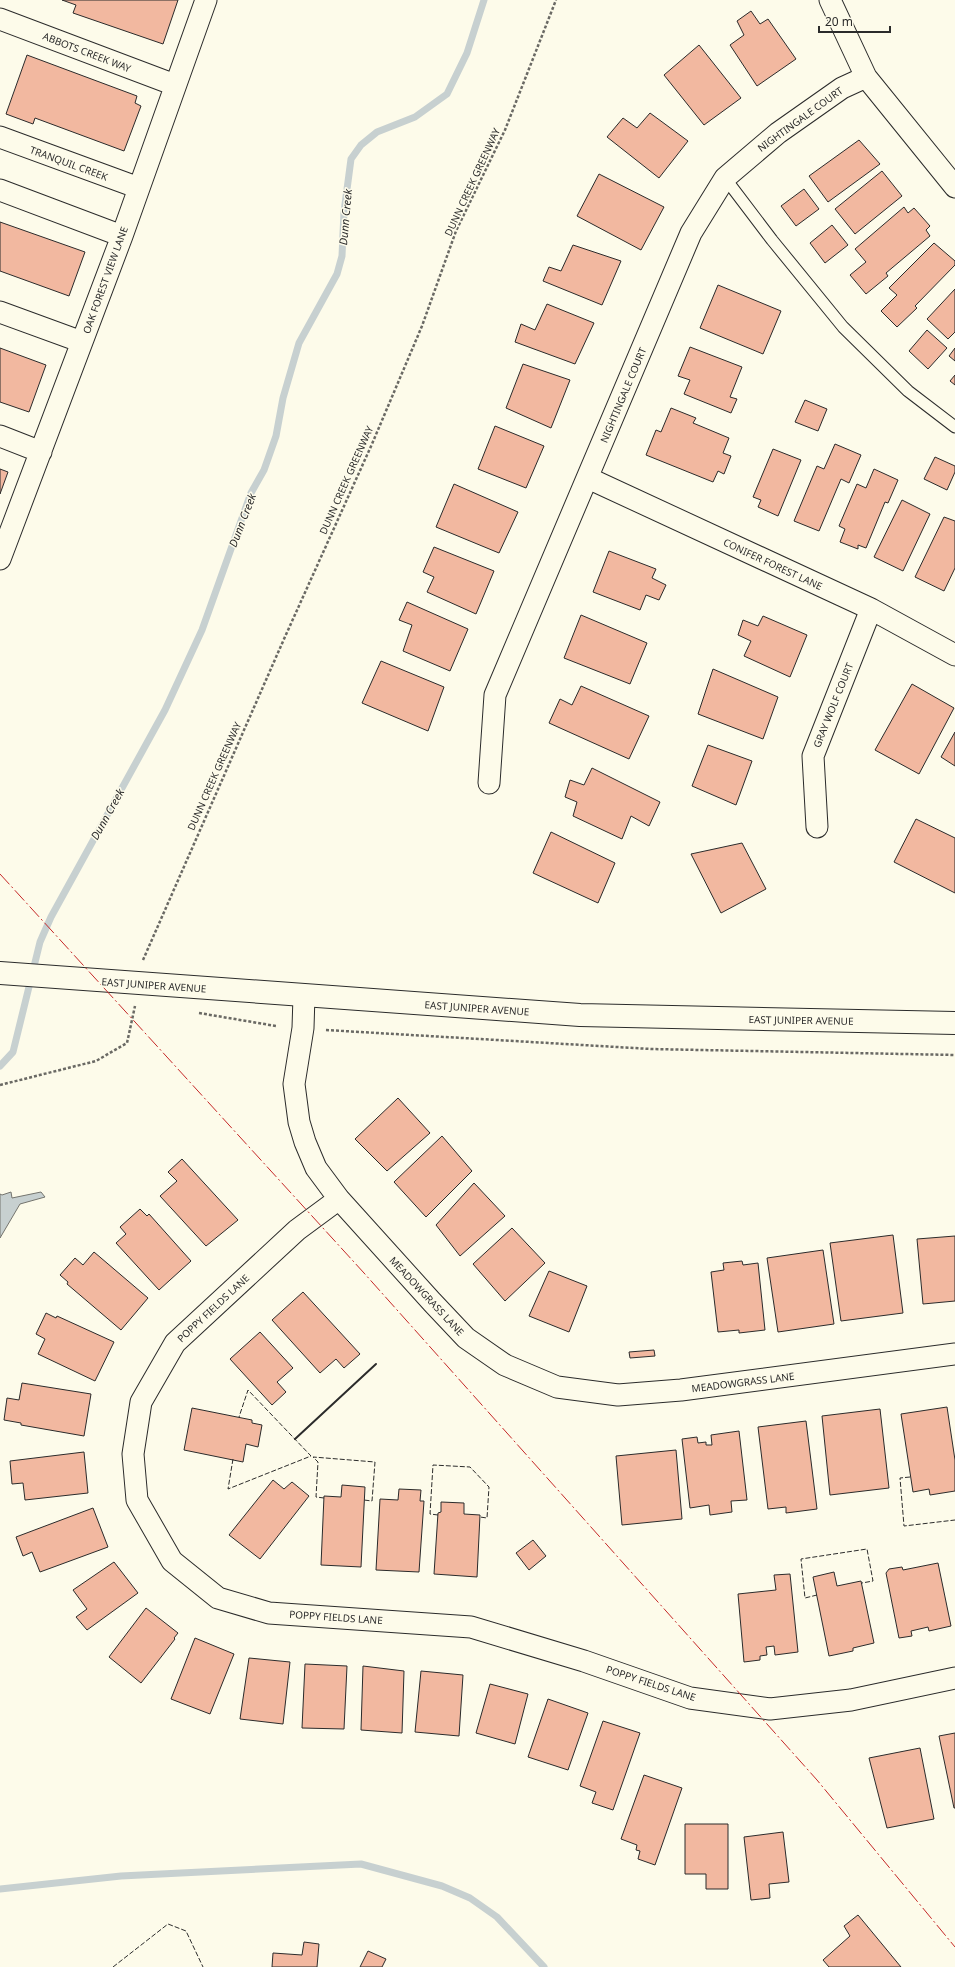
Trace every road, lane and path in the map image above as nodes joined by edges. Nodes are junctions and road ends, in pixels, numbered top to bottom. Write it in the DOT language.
graph roads {
  1 [pos="206,0"];
  2 [pos="556,0"];
  3 [pos="830,0"];
  4 [pos="0,19"];
  5 [pos="866,77"];
  6 [pos="175,85"];
  7 [pos="0,137"];
  8 [pos="725,178"];
  9 [pos="955,187"];
  10 [pos="139,188"];
  11 [pos="0,190"];
  12 [pos="122,236"];
  13 [pos="0,312"];
  14 [pos="82,342"];
  15 [pos="955,428"];
  16 [pos="0,436"];
  17 [pos="41,452"];
  18 [pos="588,478"];
  19 [pos="0,559"];
  20 [pos="871,610"];
  21 [pos="955,655"];
  22 [pos="489,783"];
  23 [pos="817,827"];
  24 [pos="142,963"];
  25 [pos="0,973"];
  26 [pos="304,996"];
  27 [pos="136,1003"];
  28 [pos="129,1004"];
  29 [pos="142,1005"];
  30 [pos="197,1012"];
  31 [pos="955,1024"];
  32 [pos="276,1026"];
  33 [pos="326,1030"];
  34 [pos="955,1055"];
  35 [pos="0,1085"];
  36 [pos="339,1199"];
  37 [pos="955,1354"];
  38 [pos="955,1678"];
  1 -- 6 [label="street, OAK FOREST VIEW LANE"];
  2 -- 24 [label="path, DUNN CREEK GREENWAY"];
  3 -- 5 [label="street"];
  4 -- 6 [label="street, ABBOTS CREEK WAY"];
  5 -- 8 [label="street, NIGHTINGALE COURT"];
  5 -- 9 [label="street"];
  6 -- 10 [label="street, OAK FOREST VIEW LANE"];
  7 -- 10 [label="street, TRANQUIL CREEK"];
  8 -- 15 [label="lane"];
  8 -- 18 [label="street, NIGHTINGALE COURT"];
  10 -- 12 [label="street, OAK FOREST VIEW LANE"];
  11 -- 12 [label="street"];
  12 -- 14 [label="street, OAK FOREST VIEW LANE"];
  13 -- 14 [label="street"];
  14 -- 17 [label="street, OAK FOREST VIEW LANE"];
  16 -- 17 [label="street"];
  17 -- 19 [label="street, OAK FOREST VIEW LANE"];
  18 -- 20 [label="street, CONIFER FOREST LANE"];
  18 -- 22 [label="street, NIGHTINGALE COURT"];
  20 -- 21 [label="street, CONIFER FOREST LANE"];
  20 -- 23 [label="street, GRAY WOLF COURT"];
  25 -- 26 [label="street, EAST JUNIPER AVENUE"];
  26 -- 31 [label="street, EAST JUNIPER AVENUE"];
  26 -- 36 [label="street, MEADOWGRASS LANE"];
  27 -- 28 [label="path"];
  27 -- 29 [label="path"];
  27 -- 35 [label="path"];
  30 -- 32 [label="path"];
  33 -- 34 [label="path"];
  36 -- 37 [label="street, MEADOWGRASS LANE"];
  36 -- 38 [label="street, POPPY FIELDS LANE"];
}
